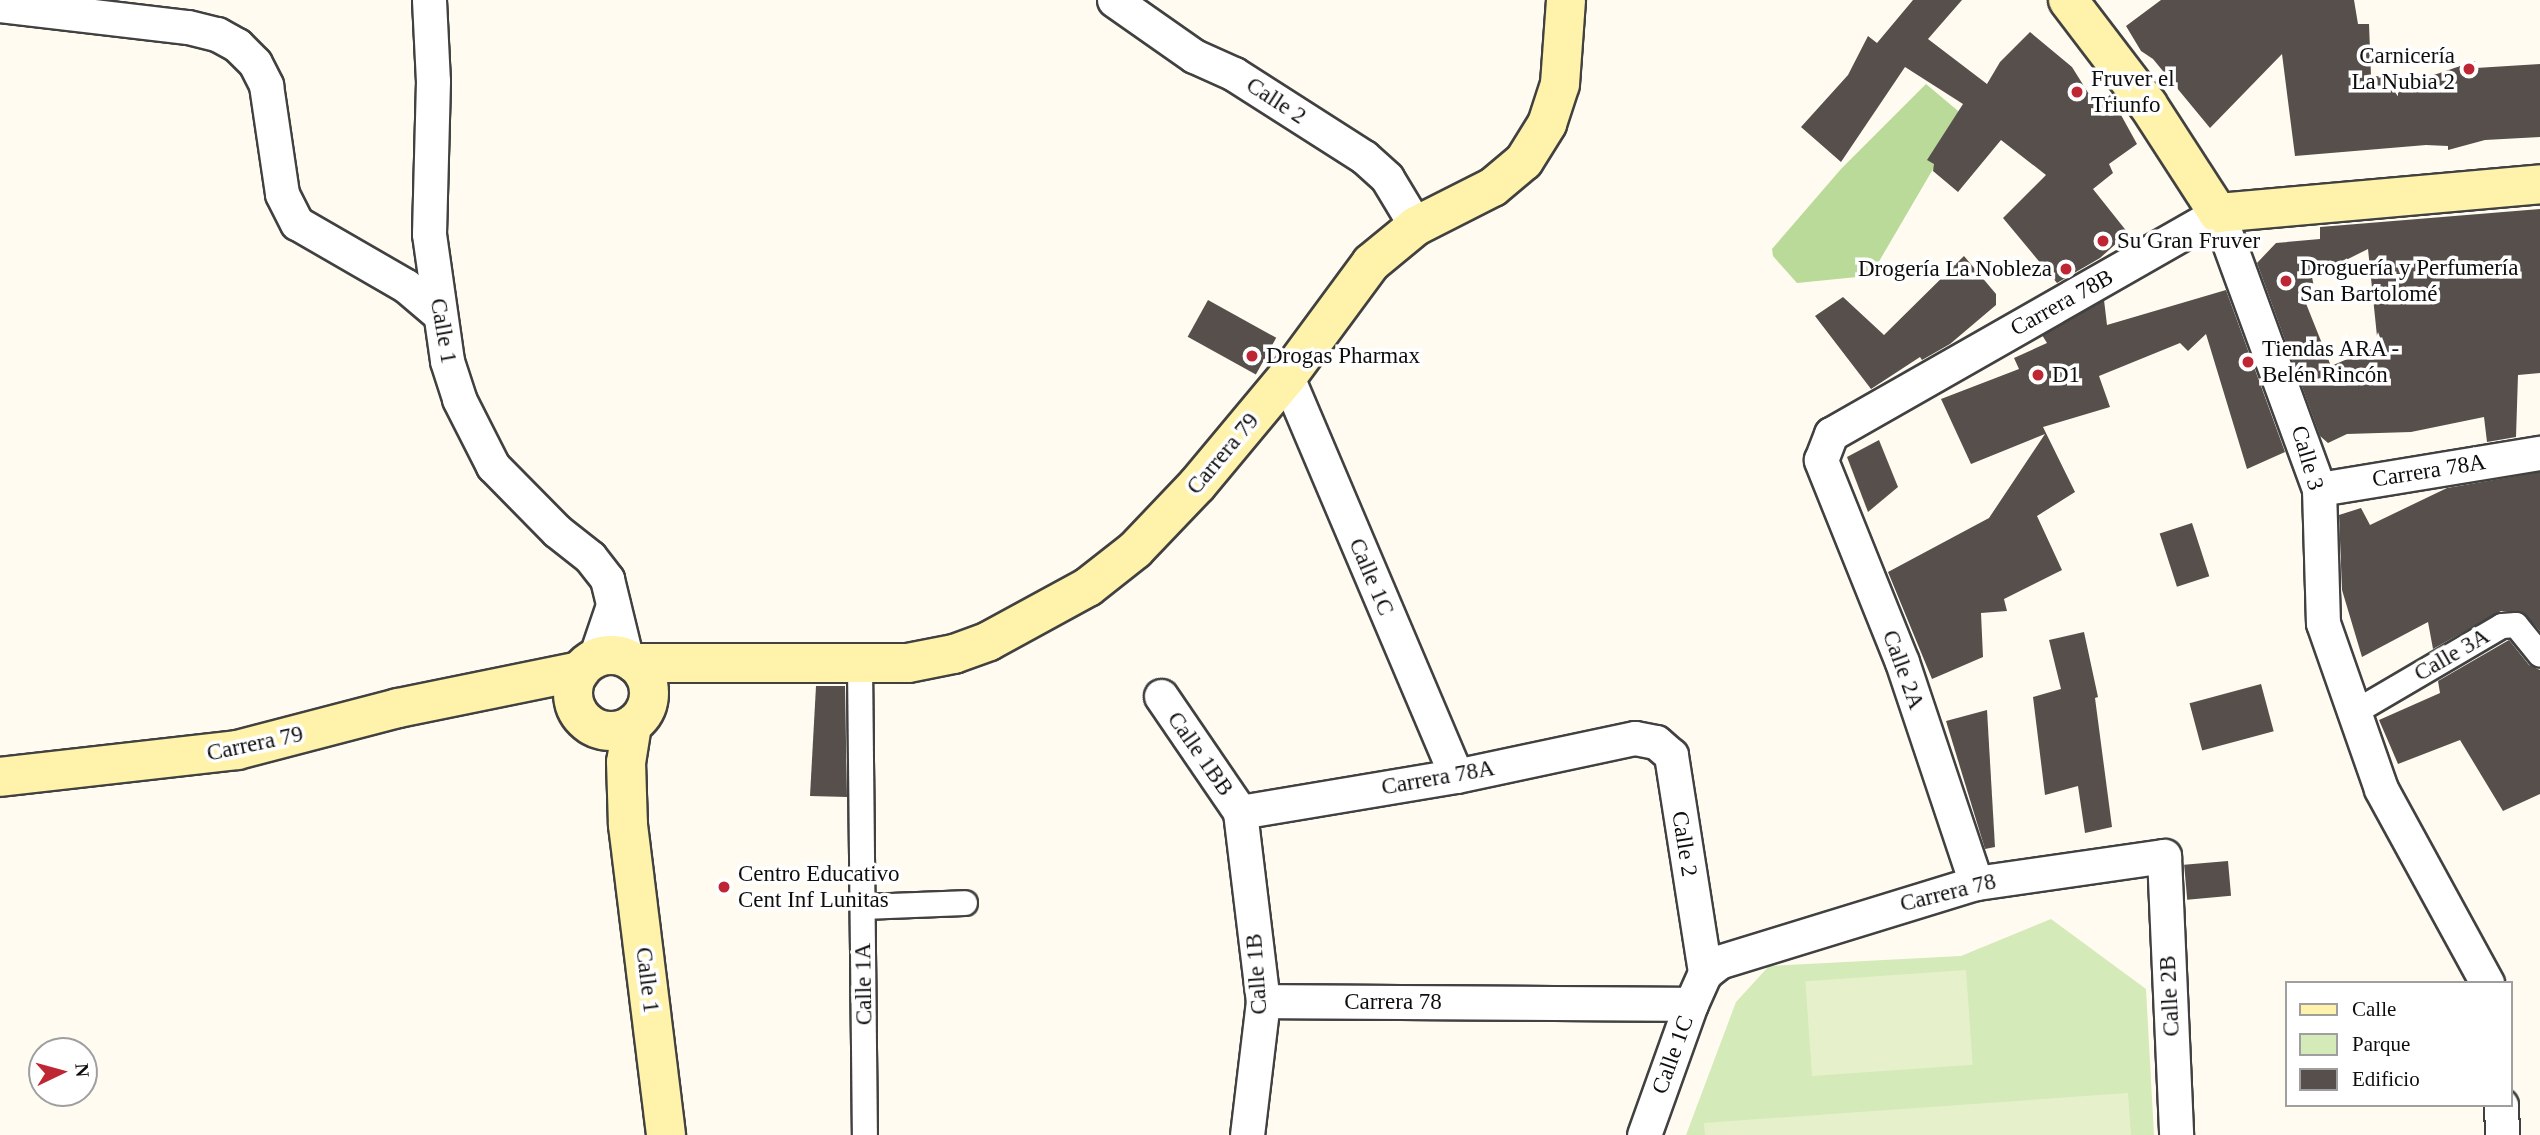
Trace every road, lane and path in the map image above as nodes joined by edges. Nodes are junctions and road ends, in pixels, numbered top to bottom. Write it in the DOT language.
graph roads {
  1 [pos="407,0"];
  2 [pos="429,0"];
  3 [pos="1114,0"];
  4 [pos="1566,0"];
  5 [pos="2068,0"];
  6 [pos="0,5"];
  7 [pos="433,36"];
  8 [pos="2540,184"];
  9 [pos="2218,213"];
  10 [pos="1416,226"];
  11 [pos="438,313"];
  12 [pos="1287,377"];
  13 [pos="2540,453"];
  14 [pos="1821,460"];
  15 [pos="2319,489"];
  16 [pos="2540,655"];
  17 [pos="699,660"];
  18 [pos="860,664"];
  19 [pos="600,679"];
  20 [pos="1161,696"];
  21 [pos="2357,710"];
  22 [pos="640,712"];
  23 [pos="1635,738"];
  24 [pos="1456,776"];
  25 [pos="0,777"];
  26 [pos="1240,812"];
  27 [pos="628,825"];
  28 [pos="2164,856"];
  29 [pos="1976,883"];
  30 [pos="965,903"];
  31 [pos="863,907"];
  32 [pos="1705,973"];
  33 [pos="2486,981"];
  34 [pos="1263,1001"];
  35 [pos="1691,1004"];
  36 [pos="2501,1107"];
  37 [pos="666,1135"];
  38 [pos="866,1135"];
  39 [pos="1247,1135"];
  40 [pos="1644,1135"];
  41 [pos="2176,1135"];
  42 [pos="2502,1135"];
  1 -- 7 [label="street"];
  2 -- 7 [label="street, Calle 1"];
  3 -- 10 [label="street, Calle 2"];
  4 -- 10 [label="main road, Carrera 79"];
  5 -- 9 [label="main road, Calle 3"];
  6 -- 11 [label="street"];
  7 -- 11 [label="street, Calle 1"];
  8 -- 9 [label="main road, Carrera 78B"];
  9 -- 14 [label="street, Carrera 78B"];
  9 -- 15 [label="street, Calle 3"];
  10 -- 12 [label="main road, Carrera 79"];
  11 -- 19 [label="street, Calle 1"];
  12 -- 18 [label="main road, Carrera 79"];
  12 -- 24 [label="street, Calle 1C"];
  13 -- 15 [label="street, Carrera 78A"];
  14 -- 29 [label="street, Calle 2A"];
  15 -- 21 [label="street, Calle 3"];
  16 -- 21 [label="street, Calle 3A"];
  17 -- 18 [label="main road, Carrera 79"];
  17 -- 19 [label="main road, Carrera 79"];
  17 -- 22 [label="main road"];
  18 -- 31 [label="street, Calle 1A"];
  19 -- 22 [label="main road"];
  19 -- 22 [label="main road"];
  19 -- 25 [label="main road, Carrera 79"];
  19 -- 27 [label="main road, Calle 1"];
  20 -- 26 [label="street, Calle 1BB"];
  21 -- 33 [label="street, Calle 3"];
  22 -- 27 [label="main road, Calle 1"];
  23 -- 24 [label="street, Carrera 78A"];
  23 -- 32 [label="street, Calle 2"];
  24 -- 26 [label="street, Carrera 78A"];
  26 -- 34 [label="street, Calle 1B"];
  27 -- 37 [label="main road, Calle 1"];
  28 -- 29 [label="street, Carrera 78"];
  28 -- 41 [label="street, Calle 2B"];
  29 -- 32 [label="street, Carrera 78"];
  30 -- 31 [label="street"];
  31 -- 38 [label="street, Calle 1A"];
  32 -- 35 [label="street, Calle 1C"];
  34 -- 35 [label="street, Carrera 78"];
  34 -- 39 [label="street, Calle 1B"];
  35 -- 40 [label="street, Calle 1C"];
  36 -- 42 [label="street"];
}
